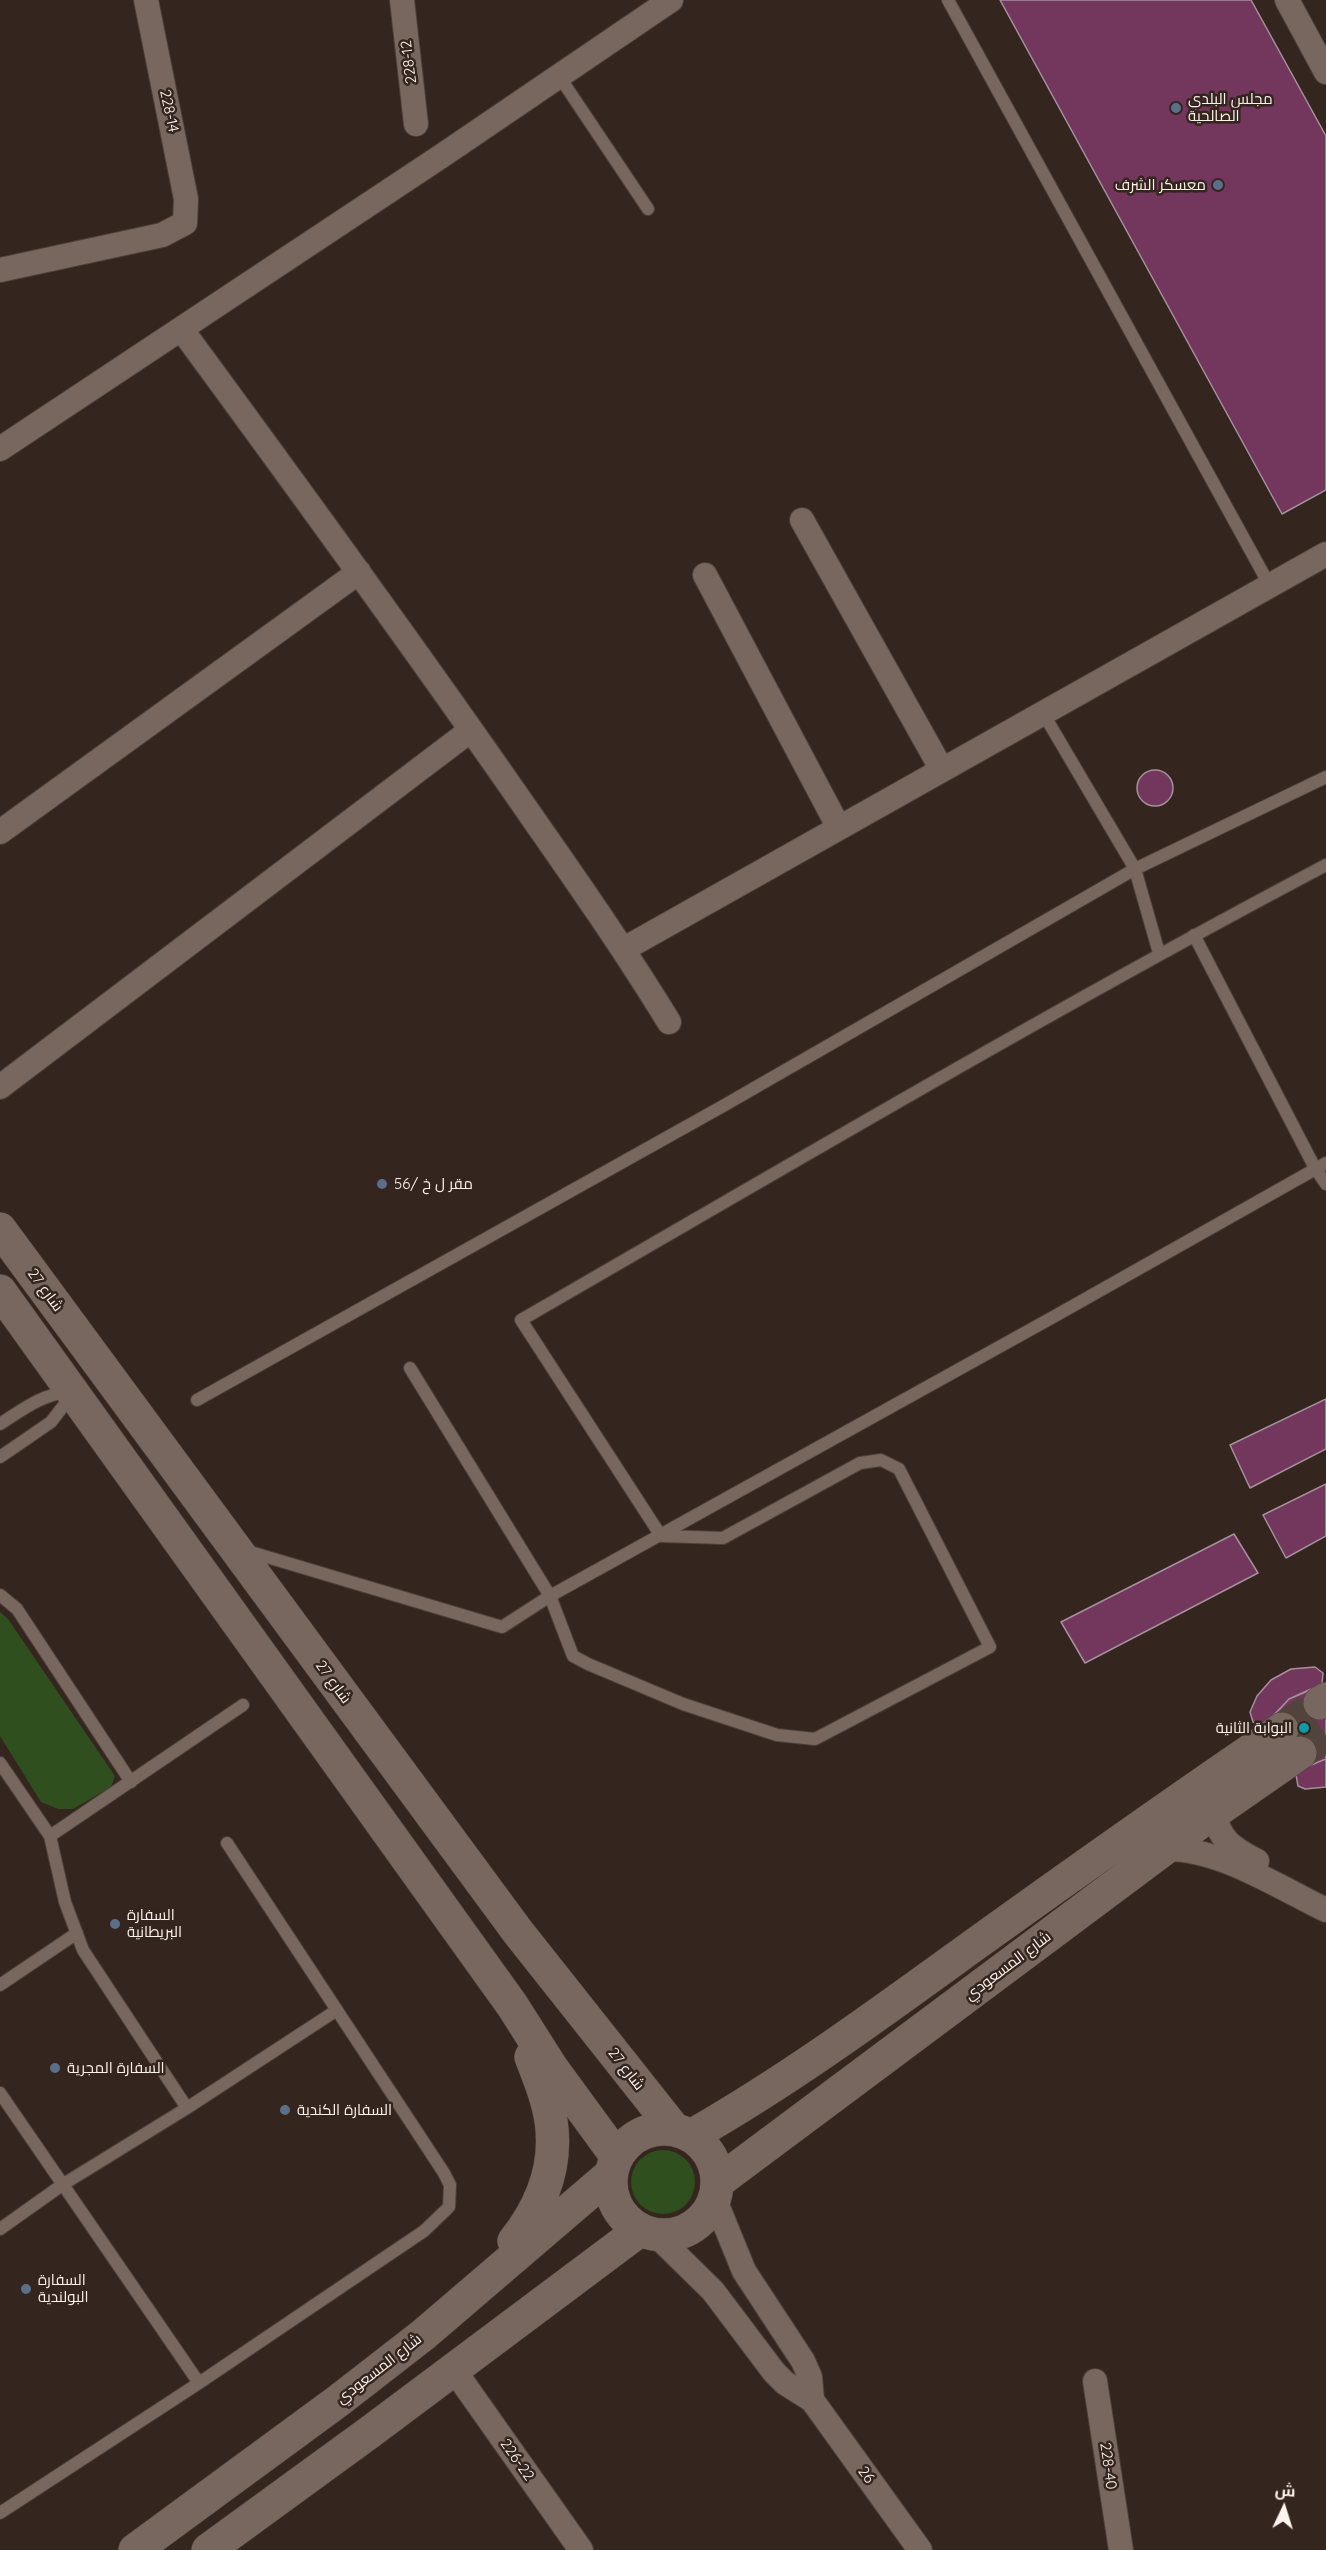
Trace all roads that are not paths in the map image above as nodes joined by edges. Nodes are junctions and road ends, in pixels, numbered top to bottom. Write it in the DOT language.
graph roads {
  1 [pos="146,0"];
  2 [pos="402,0"];
  3 [pos="670,0"];
  4 [pos="948,0"];
  5 [pos="1287,0"];
  6 [pos="1326,72"];
  7 [pos="559,76"];
  8 [pos="416,124"];
  9 [pos="648,209"];
  10 [pos="0,270"];
  11 [pos="182,330"];
  12 [pos="0,449"];
  13 [pos="802,520"];
  14 [pos="1326,554"];
  15 [pos="359,572"];
  16 [pos="705,575"];
  17 [pos="1270,586"];
  18 [pos="1043,713"];
  19 [pos="471,730"];
  20 [pos="942,770"];
  21 [pos="1326,777"];
  22 [pos="839,828"];
  23 [pos="0,832"];
  24 [pos="1326,865"];
  25 [pos="1135,869"];
  26 [pos="1194,935"];
  27 [pos="624,949"];
  28 [pos="1159,953"];
  29 [pos="669,1022"];
  30 [pos="0,1087"];
  31 [pos="1321,1165"];
  32 [pos="1326,1184"];
  33 [pos="0,1228"];
  34 [pos="0,1291"];
  35 [pos="410,1368"];
  36 [pos="103,1369"];
  37 [pos="73,1392"];
  38 [pos="197,1400"];
  39 [pos="0,1424"];
  40 [pos="0,1457"];
  41 [pos="661,1536"];
  42 [pos="234,1548"];
  43 [pos="0,1595"];
  44 [pos="550,1596"];
  45 [pos="243,1705"];
  46 [pos="0,1763"];
  47 [pos="131,1782"];
  48 [pos="1215,1812"];
  49 [pos="50,1836"];
  50 [pos="227,1842"];
  51 [pos="1164,1849"];
  52 [pos="1326,1895"];
  53 [pos="1326,1910"];
  54 [pos="77,1933"];
  55 [pos="0,1985"];
  56 [pos="512,2005"];
  57 [pos="337,2010"];
  58 [pos="0,2093"];
  59 [pos="187,2108"];
  60 [pos="682,2133"];
  61 [pos="614,2165"];
  62 [pos="62,2185"];
  63 [pos="716,2191"];
  64 [pos="0,2229"];
  65 [pos="648,2233"];
  66 [pos="474,2291"];
  67 [pos="453,2370"];
  68 [pos="1095,2381"];
  69 [pos="199,2383"];
  70 [pos="812,2400"];
  71 [pos="0,2513"];
  72 [pos="135,2550"];
  73 [pos="208,2550"];
  74 [pos="581,2550"];
  75 [pos="920,2550"];
  76 [pos="1121,2550"];
  1 -- 10 [label="street, 228-14"];
  2 -- 8 [label="street, 228-12"];
  3 -- 7 [label="street"];
  4 -- 17 [label="lane"];
  5 -- 6 [label="street"];
  7 -- 9 [label="lane"];
  7 -- 11 [label="street"];
  11 -- 12 [label="street"];
  11 -- 15 [label="street"];
  13 -- 20 [label="street"];
  14 -- 17 [label="street"];
  15 -- 19 [label="street"];
  15 -- 23 [label="street"];
  16 -- 22 [label="street"];
  17 -- 18 [label="street"];
  18 -- 20 [label="street"];
  18 -- 25 [label="lane"];
  19 -- 27 [label="street"];
  19 -- 30 [label="street"];
  20 -- 22 [label="street"];
  21 -- 25 [label="lane"];
  22 -- 27 [label="street"];
  24 -- 26 [label="lane"];
  25 -- 28 [label="lane"];
  25 -- 38 [label="lane"];
  26 -- 28 [label="lane"];
  26 -- 31 [label="lane"];
  27 -- 29 [label="street"];
  28 -- 41 [label="lane"];
  31 -- 32 [label="lane"];
  31 -- 41 [label="lane"];
  33 -- 36 [label="main road, شارع 27"];
  34 -- 37 [label="main road"];
  35 -- 44 [label="lane"];
  36 -- 37 [label="main road"];
  36 -- 42 [label="main road, شارع 27"];
  37 -- 39 [label="lane"];
  37 -- 40 [label="lane"];
  37 -- 56 [label="main road"];
  41 -- 44 [label="lane"];
  41 -- 44 [label="lane"];
  42 -- 44 [label="lane"];
  42 -- 60 [label="main road, شارع 27"];
  43 -- 47 [label="lane"];
  45 -- 47 [label="lane"];
  46 -- 49 [label="lane"];
  47 -- 49 [label="lane"];
  48 -- 51 [label="main road, شارع المسعودي"];
  48 -- 52 [label="street"];
  48 -- 60 [label="main road, شارع المسعودي"];
  49 -- 54 [label="lane"];
  50 -- 57 [label="lane"];
  51 -- 53 [label="street"];
  51 -- 63 [label="main road, شارع المسعودي"];
  54 -- 55 [label="lane"];
  54 -- 59 [label="lane"];
  56 -- 61 [label="main road"];
  56 -- 66 [label="main road"];
  57 -- 59 [label="lane"];
  57 -- 69 [label="lane"];
  58 -- 62 [label="lane"];
  59 -- 62 [label="lane"];
  60 -- 61 [label="main road"];
  60 -- 63 [label="main road"];
  61 -- 65 [label="main road"];
  61 -- 66 [label="main road, شارع المسعودي"];
  62 -- 64 [label="lane"];
  62 -- 69 [label="lane"];
  63 -- 65 [label="main road"];
  63 -- 70 [label="street"];
  65 -- 67 [label="main road"];
  65 -- 70 [label="street"];
  66 -- 72 [label="main road, شارع المسعودي"];
  67 -- 73 [label="main road"];
  67 -- 74 [label="street, 226-22"];
  68 -- 76 [label="street, 228-40"];
  69 -- 71 [label="lane"];
  70 -- 75 [label="street, 26"];
}
